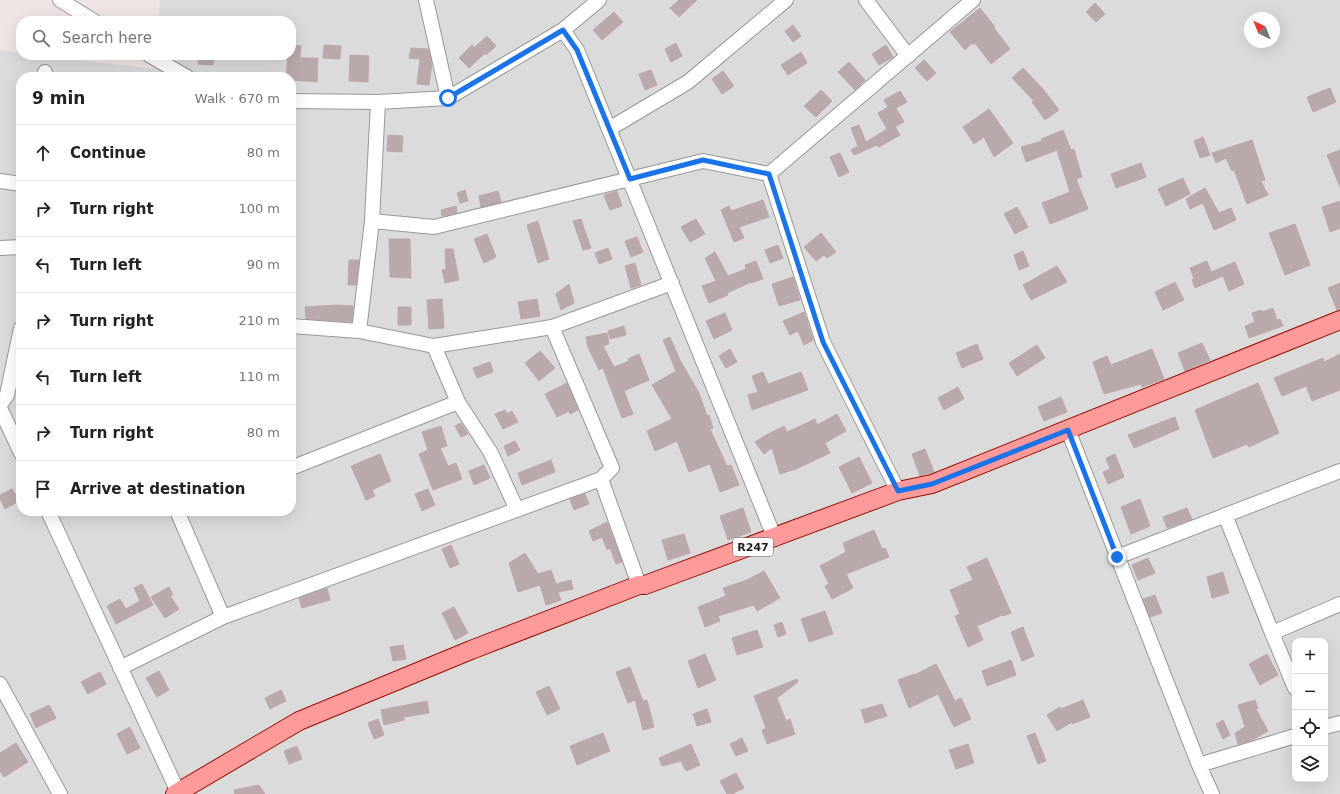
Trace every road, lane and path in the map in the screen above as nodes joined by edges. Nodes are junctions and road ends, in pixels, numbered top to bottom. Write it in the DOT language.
graph roads {
  1 [pos="60,0"];
  2 [pos="426,0"];
  3 [pos="599,0"];
  4 [pos="786,0"];
  5 [pos="866,0"];
  6 [pos="973,0"];
  7 [pos="86,16"];
  8 [pos="563,30"];
  9 [pos="908,56"];
  10 [pos="158,60"];
  11 [pos="178,72"];
  12 [pos="448,98"];
  13 [pos="296,101"];
  14 [pos="378,102"];
  15 [pos="609,129"];
  16 [pos="769,174"];
  17 [pos="630,179"];
  18 [pos="0,181"];
  19 [pos="16,183"];
  20 [pos="372,221"];
  21 [pos="16,247"];
  22 [pos="0,248"];
  23 [pos="672,283"];
  24 [pos="1340,320"];
  25 [pos="296,326"];
  26 [pos="552,327"];
  27 [pos="359,331"];
  28 [pos="434,346"];
  29 [pos="16,352"];
  30 [pos="458,402"];
  31 [pos="0,406"];
  32 [pos="1068,430"];
  33 [pos="16,431"];
  34 [pos="296,466"];
  35 [pos="1340,471"];
  36 [pos="601,479"];
  37 [pos="898,491"];
  38 [pos="517,510"];
  39 [pos="1225,515"];
  40 [pos="50,516"];
  41 [pos="180,516"];
  42 [pos="775,539"];
  43 [pos="1117,557"];
  44 [pos="639,585"];
  45 [pos="1340,604"];
  46 [pos="223,617"];
  47 [pos="1272,633"];
  48 [pos="120,668"];
  49 [pos="1292,681"];
  50 [pos="0,684"];
  51 [pos="1340,722"];
  52 [pos="1328,726"];
  53 [pos="1292,737"];
  54 [pos="1199,765"];
  55 [pos="177,793"];
  56 [pos="60,794"];
  57 [pos="1212,794"];
  1 -- 7 [label="street"];
  2 -- 12 [label="street"];
  3 -- 8 [label="street"];
  4 -- 15 [label="street"];
  5 -- 9 [label="street"];
  6 -- 9 [label="street"];
  8 -- 12 [label="street"];
  8 -- 15 [label="street"];
  9 -- 16 [label="street"];
  10 -- 11 [label="street"];
  12 -- 14 [label="street"];
  13 -- 14 [label="street"];
  14 -- 20 [label="street"];
  15 -- 17 [label="street"];
  16 -- 17 [label="street"];
  16 -- 37 [label="street"];
  17 -- 20 [label="street"];
  17 -- 23 [label="street"];
  18 -- 19 [label="street"];
  20 -- 27 [label="street"];
  21 -- 22 [label="street"];
  23 -- 26 [label="street"];
  23 -- 42 [label="street"];
  24 -- 32 [label="main road, R247"];
  25 -- 27 [label="street"];
  26 -- 28 [label="street"];
  26 -- 36 [label="street"];
  27 -- 28 [label="street"];
  28 -- 30 [label="street"];
  29 -- 31 [label="street"];
  30 -- 34 [label="street"];
  30 -- 38 [label="street"];
  31 -- 33 [label="street"];
  32 -- 37 [label="main road, R247"];
  32 -- 43 [label="street"];
  35 -- 39 [label="street"];
  36 -- 38 [label="street"];
  36 -- 44 [label="street"];
  37 -- 42 [label="main road, R247"];
  38 -- 46 [label="street"];
  39 -- 43 [label="street"];
  39 -- 47 [label="street"];
  40 -- 48 [label="street"];
  41 -- 46 [label="street"];
  42 -- 44 [label="main road, R247"];
  43 -- 54 [label="street"];
  44 -- 55 [label="main road, R247"];
  45 -- 47 [label="street"];
  46 -- 48 [label="street"];
  47 -- 49 [label="street"];
  48 -- 55 [label="street"];
  50 -- 56 [label="street"];
  51 -- 52 [label="street"];
  53 -- 54 [label="street"];
  54 -- 57 [label="street"];
}
